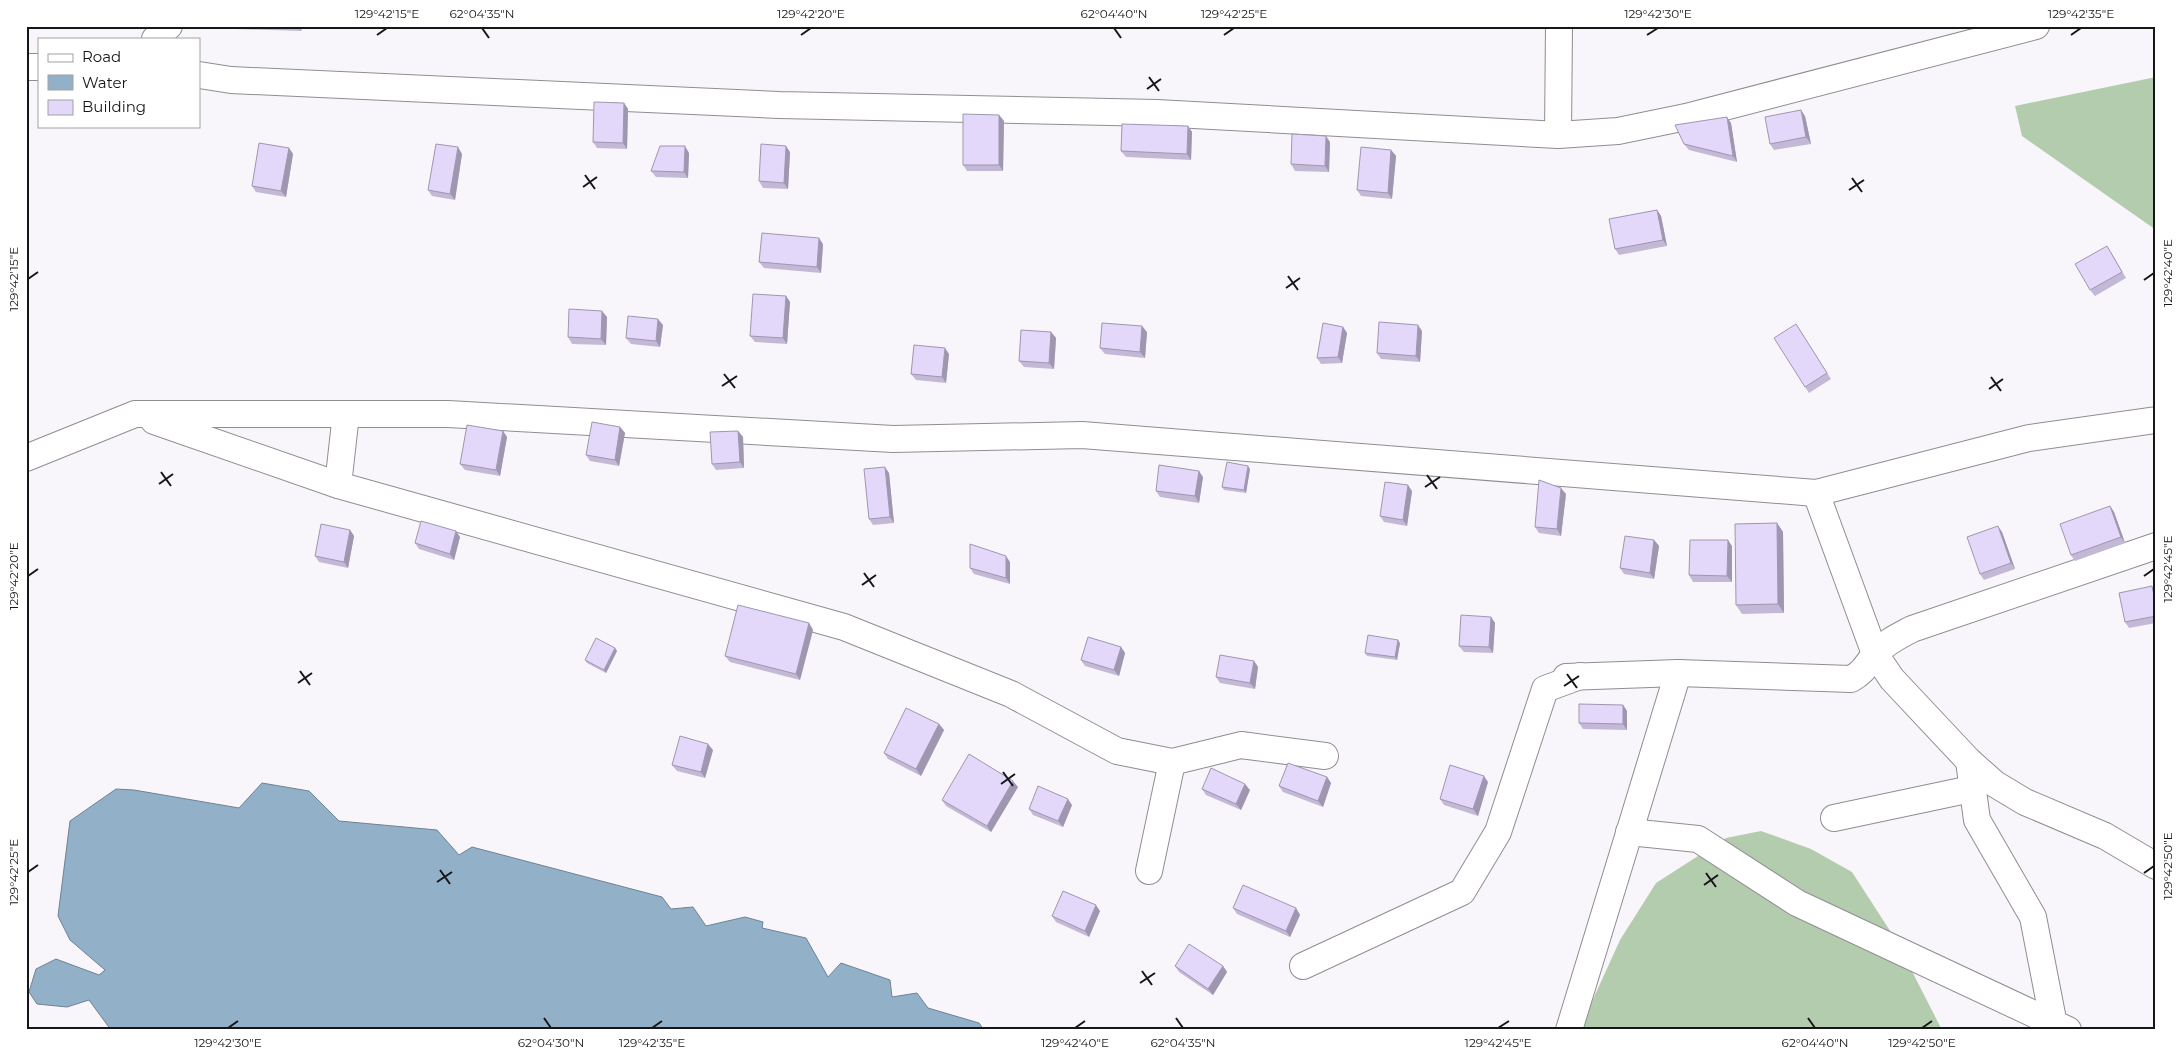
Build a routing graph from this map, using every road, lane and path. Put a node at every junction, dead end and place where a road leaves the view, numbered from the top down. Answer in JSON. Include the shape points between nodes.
{"nodes":[{"id":1,"x":169,"y":26,"type":"edge"},
{"id":2,"x":1559,"y":26,"type":"edge"},
{"id":3,"x":2036,"y":26,"type":"edge"},
{"id":4,"x":156,"y":38,"type":"edge"},
{"id":5,"x":200,"y":76,"type":"edge"},
{"id":6,"x":1558,"y":135,"type":"junction"},
{"id":7,"x":134,"y":414,"type":"junction"},
{"id":8,"x":346,"y":414,"type":"junction"},
{"id":9,"x":2156,"y":420,"type":"edge"},
{"id":10,"x":26,"y":458,"type":"edge"},
{"id":11,"x":338,"y":485,"type":"junction"},
{"id":12,"x":1816,"y":494,"type":"junction"},
{"id":13,"x":2156,"y":546,"type":"edge"},
{"id":14,"x":1875,"y":654,"type":"junction"},
{"id":15,"x":1678,"y":672,"type":"junction"},
{"id":16,"x":1326,"y":756,"type":"dead end"},
{"id":17,"x":1969,"y":761,"type":"junction"},
{"id":18,"x":1172,"y":762,"type":"junction"},
{"id":19,"x":1971,"y":789,"type":"junction"},
{"id":20,"x":1834,"y":818,"type":"dead end"},
{"id":21,"x":1629,"y":832,"type":"junction"},
{"id":22,"x":2156,"y":866,"type":"edge"},
{"id":23,"x":1149,"y":871,"type":"dead end"},
{"id":24,"x":1303,"y":966,"type":"dead end"},
{"id":25,"x":2059,"y":1028,"type":"edge"},
{"id":26,"x":1569,"y":1030,"type":"edge"}],
"edges":[{"from":1,"to":4,"type":"street"},
{"from":2,"to":6,"type":"street"},
{"from":3,"to":6,"type":"street","via":[[1686,116],[1618,131]]},
{"from":5,"to":6,"type":"street","via":[[769,105],[1157,113]]},
{"from":7,"to":8,"type":"street"},
{"from":7,"to":10,"type":"street"},
{"from":7,"to":11,"type":"street"},
{"from":8,"to":11,"type":"street"},
{"from":8,"to":12,"type":"street","via":[[448,414],[893,440],[1082,435]]},
{"from":9,"to":12,"type":"street","via":[[2029,438]]},
{"from":11,"to":18,"type":"street","via":[[844,627],[1011,694],[1117,751]]},
{"from":12,"to":14,"type":"street"},
{"from":13,"to":14,"type":"street","via":[[1912,629],[1889,641]]},
{"from":14,"to":15,"type":"street","via":[[1861,673],[1851,679]]},
{"from":14,"to":17,"type":"street","via":[[1892,679]]},
{"from":15,"to":21,"type":"street"},
{"from":15,"to":24,"type":"street","via":[[1573,677],[1545,689],[1498,832],[1462,892]]},
{"from":16,"to":18,"type":"street","via":[[1241,744]]},
{"from":17,"to":19,"type":"street"},
{"from":17,"to":22,"type":"street","via":[[1995,784],[2026,802],[2105,836]]},
{"from":18,"to":23,"type":"street"},
{"from":19,"to":20,"type":"street"},
{"from":19,"to":25,"type":"street","via":[[1977,820],[2032,917]]},
{"from":21,"to":25,"type":"street","via":[[1698,839],[1797,903]]},
{"from":21,"to":26,"type":"street"}]}
